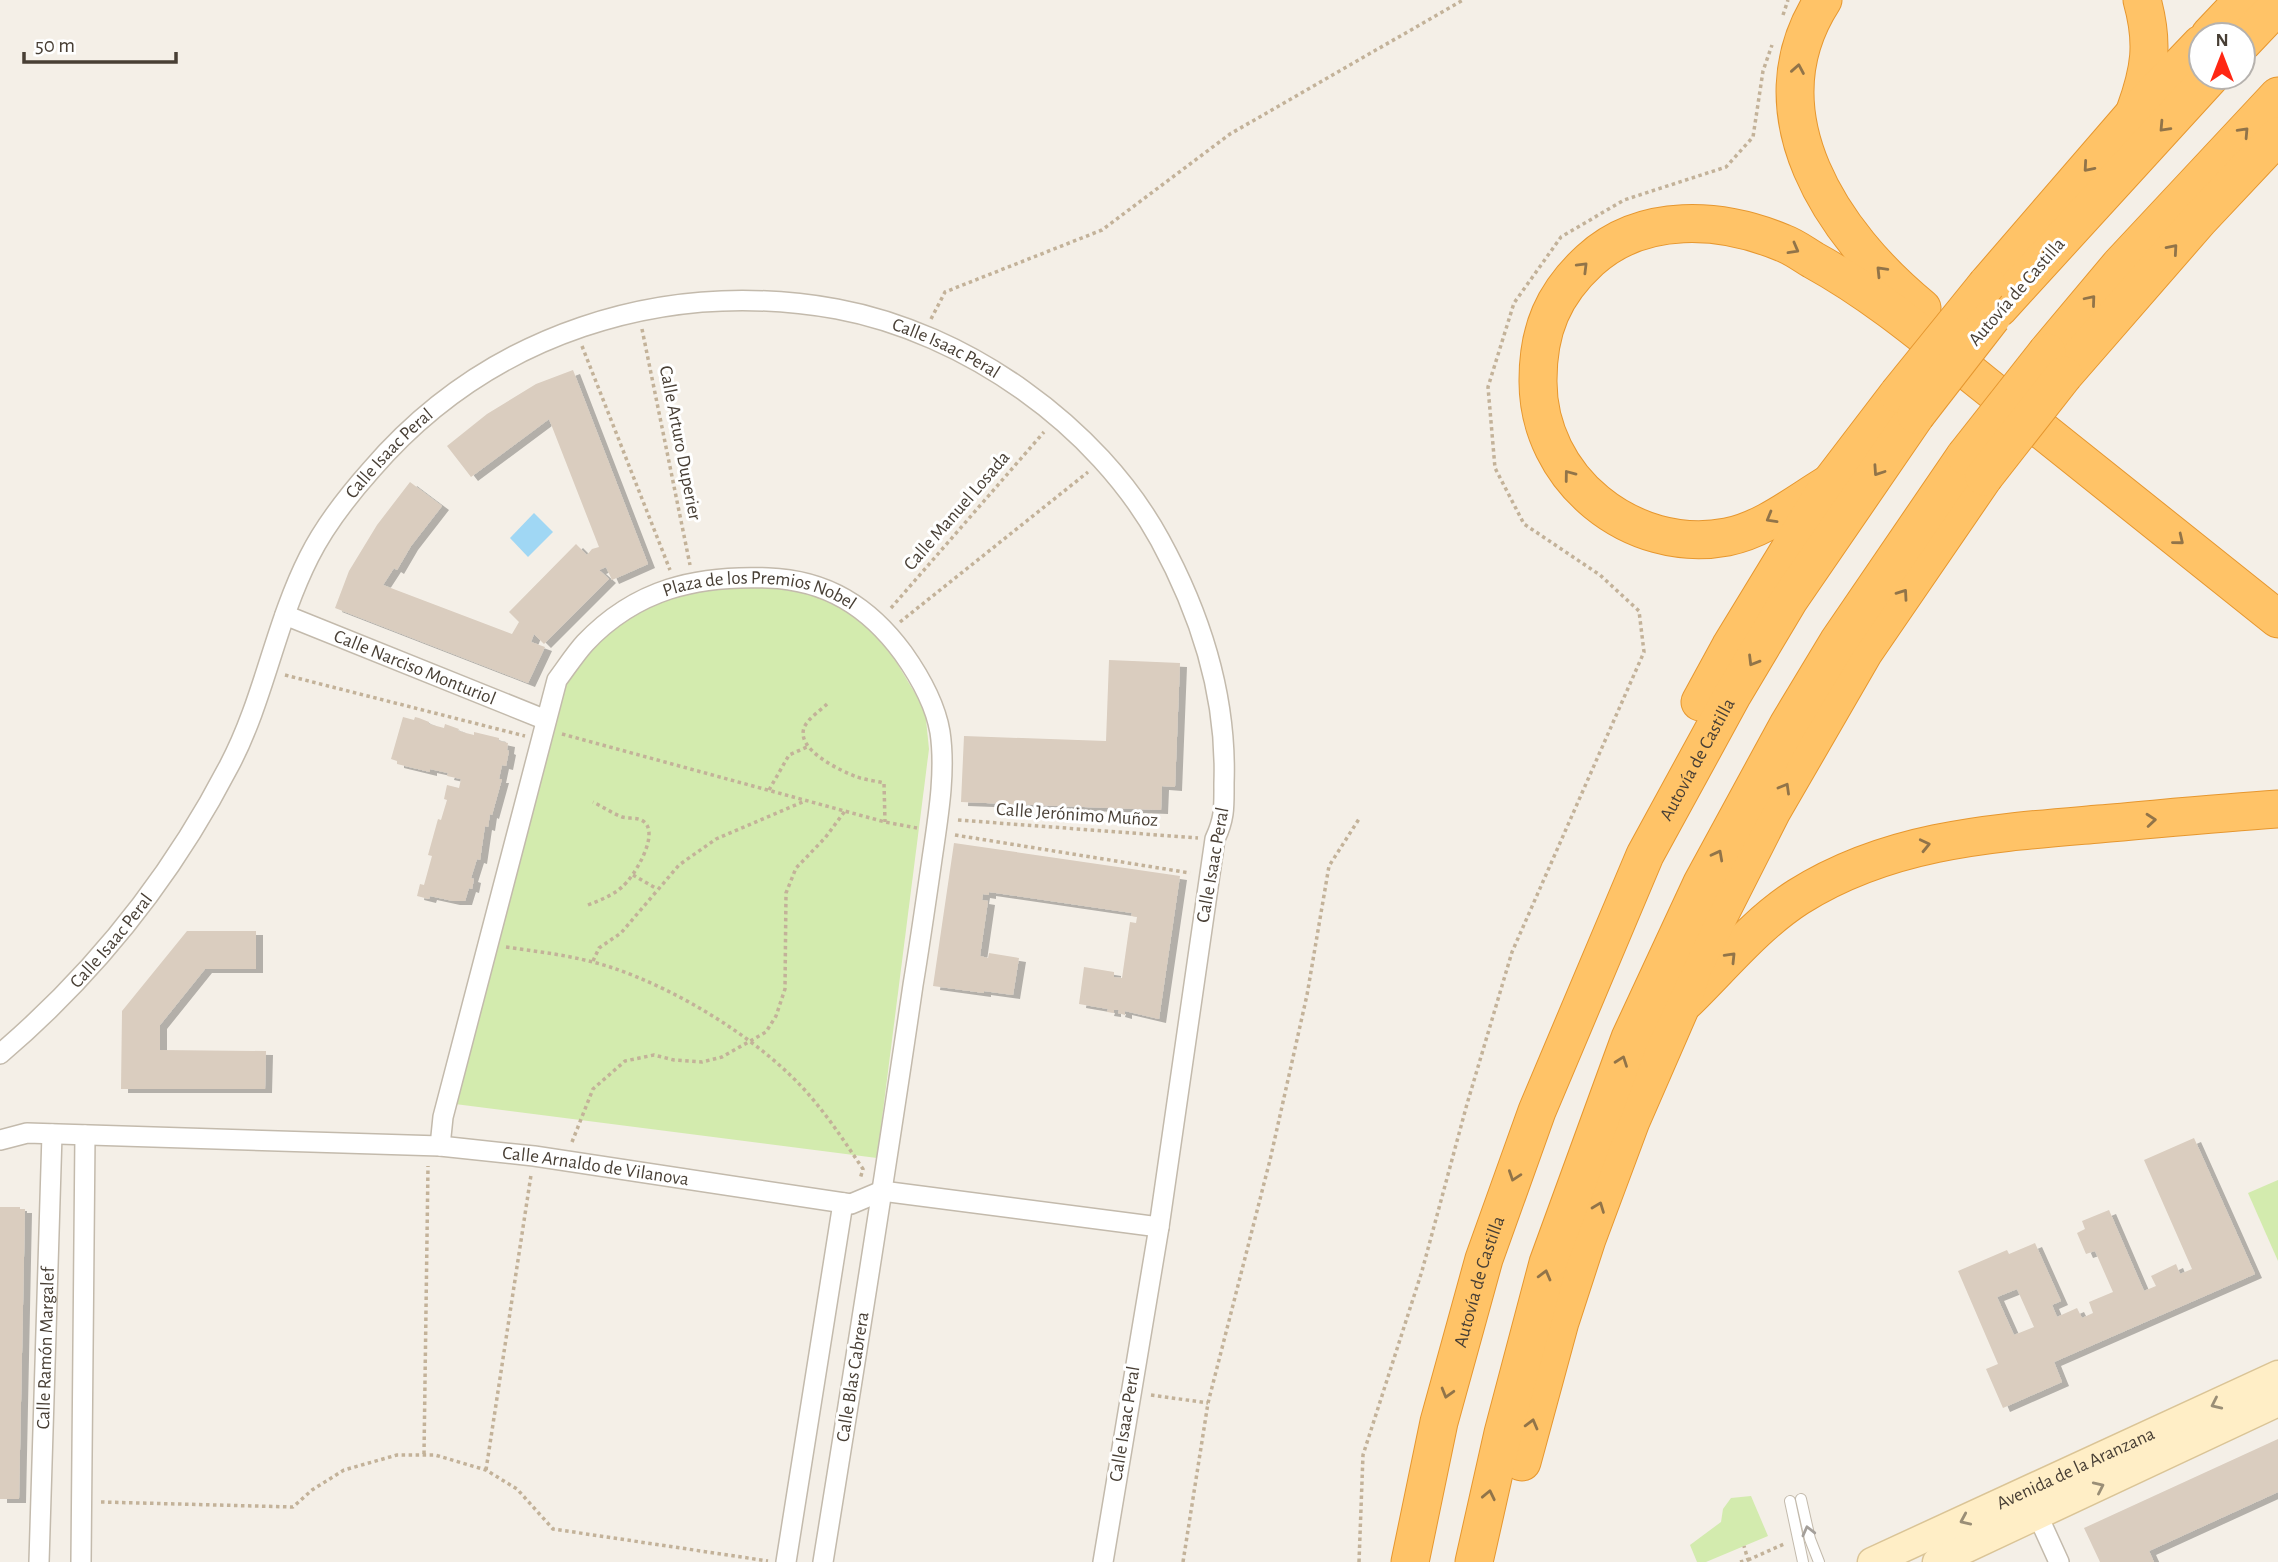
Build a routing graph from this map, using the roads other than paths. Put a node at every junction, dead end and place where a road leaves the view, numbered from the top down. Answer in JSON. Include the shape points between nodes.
{"nodes":[{"id":1,"x":1823,"y":0,"type":"edge"},
{"id":2,"x":2142,"y":0,"type":"edge"},
{"id":3,"x":2243,"y":0,"type":"edge"},
{"id":4,"x":2278,"y":5,"type":"edge"},
{"id":5,"x":2223,"y":21,"type":"edge"},
{"id":6,"x":2257,"y":27,"type":"edge"},
{"id":7,"x":2187,"y":59,"type":"edge"},
{"id":8,"x":2196,"y":91,"type":"edge"},
{"id":9,"x":2278,"y":96,"type":"edge"},
{"id":10,"x":2133,"y":116,"type":"junction"},
{"id":11,"x":2278,"y":136,"type":"edge"},
{"id":12,"x":1993,"y":296,"type":"junction"},
{"id":13,"x":2055,"y":363,"type":"junction"},
{"id":14,"x":1907,"y":404,"type":"junction"},
{"id":15,"x":1974,"y":466,"type":"junction"},
{"id":16,"x":1829,"y":483,"type":"junction"},
{"id":17,"x":2278,"y":586,"type":"edge"},
{"id":18,"x":285,"y":615,"type":"junction"},
{"id":19,"x":2278,"y":619,"type":"edge"},
{"id":20,"x":543,"y":730,"type":"junction"},
{"id":21,"x":2278,"y":808,"type":"edge"},
{"id":22,"x":1682,"y":1004,"type":"junction"},
{"id":23,"x":0,"y":1054,"type":"edge"},
{"id":24,"x":1537,"y":1111,"type":"junction"},
{"id":25,"x":0,"y":1124,"type":"edge"},
{"id":26,"x":27,"y":1133,"type":"junction"},
{"id":27,"x":52,"y":1134,"type":"junction"},
{"id":28,"x":85,"y":1135,"type":"junction"},
{"id":29,"x":0,"y":1140,"type":"edge"},
{"id":30,"x":434,"y":1145,"type":"junction"},
{"id":31,"x":883,"y":1191,"type":"junction"},
{"id":32,"x":847,"y":1204,"type":"junction"},
{"id":33,"x":1159,"y":1227,"type":"junction"},
{"id":34,"x":2278,"y":1375,"type":"edge"},
{"id":35,"x":2278,"y":1402,"type":"edge"},
{"id":36,"x":1801,"y":1499,"type":"dead end"},
{"id":37,"x":1790,"y":1501,"type":"dead end"},
{"id":38,"x":2038,"y":1516,"type":"junction"},
{"id":39,"x":39,"y":1562,"type":"edge"},
{"id":40,"x":81,"y":1562,"type":"edge"},
{"id":41,"x":786,"y":1562,"type":"edge"},
{"id":42,"x":823,"y":1562,"type":"edge"},
{"id":43,"x":1103,"y":1562,"type":"edge"},
{"id":44,"x":1410,"y":1562,"type":"edge"},
{"id":45,"x":1474,"y":1562,"type":"edge"},
{"id":46,"x":1500,"y":1562,"type":"edge"},
{"id":47,"x":1803,"y":1562,"type":"edge"},
{"id":48,"x":1819,"y":1562,"type":"edge"},
{"id":49,"x":1872,"y":1562,"type":"edge"},
{"id":50,"x":1937,"y":1562,"type":"edge"},
{"id":51,"x":2059,"y":1562,"type":"edge"}],
"edges":[{"from":17,"to":1,"type":"highway","one_way":true,"via":[[1897,288],[1860,248],[1817,183],[1795,107],[1804,40]]},
{"from":2,"to":10,"type":"highway","via":[[2150,51]]},
{"from":3,"to":5,"type":"highway"},
{"from":4,"to":6,"type":"highway"},
{"from":7,"to":10,"type":"highway"},
{"from":8,"to":12,"type":"highway","name":"Autovía de Castilla","one_way":true},
{"from":13,"to":9,"type":"highway","one_way":true,"via":[[2120,265]]},
{"from":10,"to":12,"type":"highway","one_way":true},
{"from":13,"to":11,"type":"highway","one_way":true},
{"from":12,"to":14,"type":"highway","name":"Autovía de Castilla","bridge":true},
{"from":13,"to":15,"type":"highway","bridge":true},
{"from":14,"to":16,"type":"highway"},
{"from":14,"to":24,"type":"highway","name":"Autovía de Castilla","one_way":true,"via":[[1720,717],[1645,855]]},
{"from":22,"to":15,"type":"highway","one_way":true,"via":[[1693,967],[1785,788]]},
{"from":45,"to":15,"type":"highway","one_way":true,"via":[[1548,1263],[1630,1038],[1702,883],[1788,725],[1895,554]]},
{"from":16,"to":19,"type":"highway","one_way":true,"via":[[1764,523],[1730,537],[1669,537],[1609,514],[1580,489],[1561,464],[1543,421],[1538,358],[1546,320],[1559,294],[1618,238],[1647,228],[1683,223],[1724,226],[1784,243],[1845,278],[1927,338]]},
{"from":16,"to":24,"type":"highway","via":[[1678,743],[1594,922]]},
{"from":18,"to":20,"type":"street","name":"Calle Narciso Monturiol"},
{"from":18,"to":23,"type":"street","name":"Calle Isaac Peral","via":[[232,762],[201,818],[145,901],[83,978]]},
{"from":18,"to":33,"type":"street","name":"Calle Isaac Peral","via":[[311,552],[343,502],[389,448],[434,408],[500,363],[575,328],[670,304],[738,299],[803,303],[868,315],[923,334],[1018,386],[1057,416],[1102,461],[1157,535],[1198,620],[1219,706],[1225,760],[1223,822],[1209,876]]},
{"from":20,"to":30,"type":"street","name":"Plaza de los Premios Nobel"},
{"from":20,"to":31,"type":"street","name":"Plaza de los Premios Nobel","via":[[557,680],[585,643],[650,594],[685,584],[736,577],[806,582],[866,612],[914,668],[932,703],[941,762],[937,825]]},
{"from":22,"to":21,"type":"highway","one_way":true,"via":[[1759,928],[1797,898],[1841,873],[1908,849],[1964,836]]},
{"from":46,"to":22,"type":"highway","one_way":true,"via":[[1524,1452],[1587,1239]]},
{"from":24,"to":44,"type":"highway","name":"Autovía de Castilla","one_way":true,"via":[[1477,1284],[1439,1422]]},
{"from":25,"to":26,"type":"street","name":"Calle Arnaldo de Vilanova"},
{"from":26,"to":27,"type":"street","name":"Calle Arnaldo de Vilanova"},
{"from":26,"to":29,"type":"street","name":"Calle Arnaldo de Vilanova"},
{"from":27,"to":28,"type":"street","name":"Calle Arnaldo de Vilanova"},
{"from":27,"to":39,"type":"street","name":"Calle Ramón Margalef"},
{"from":28,"to":30,"type":"street","name":"Calle Arnaldo de Vilanova"},
{"from":28,"to":40,"type":"street","name":"Calle Ramón Margalef"},
{"from":30,"to":32,"type":"street","name":"Calle Arnaldo de Vilanova","via":[[565,1160]]},
{"from":31,"to":32,"type":"street"},
{"from":31,"to":33,"type":"street"},
{"from":31,"to":42,"type":"street","name":"Calle Blas Cabrera"},
{"from":32,"to":41,"type":"street","name":"Calle Blas Cabrera"},
{"from":33,"to":43,"type":"street","name":"Calle Isaac Peral"},
{"from":34,"to":49,"type":"street","name":"Avenida de la Aranzana","one_way":true},
{"from":38,"to":35,"type":"street","name":"Avenida de la Aranzana","one_way":true},
{"from":48,"to":36,"type":"lane","one_way":true},
{"from":37,"to":47,"type":"lane"},
{"from":38,"to":50,"type":"street","name":"Avenida de la Aranzana"},
{"from":38,"to":51,"type":"street"}]}
